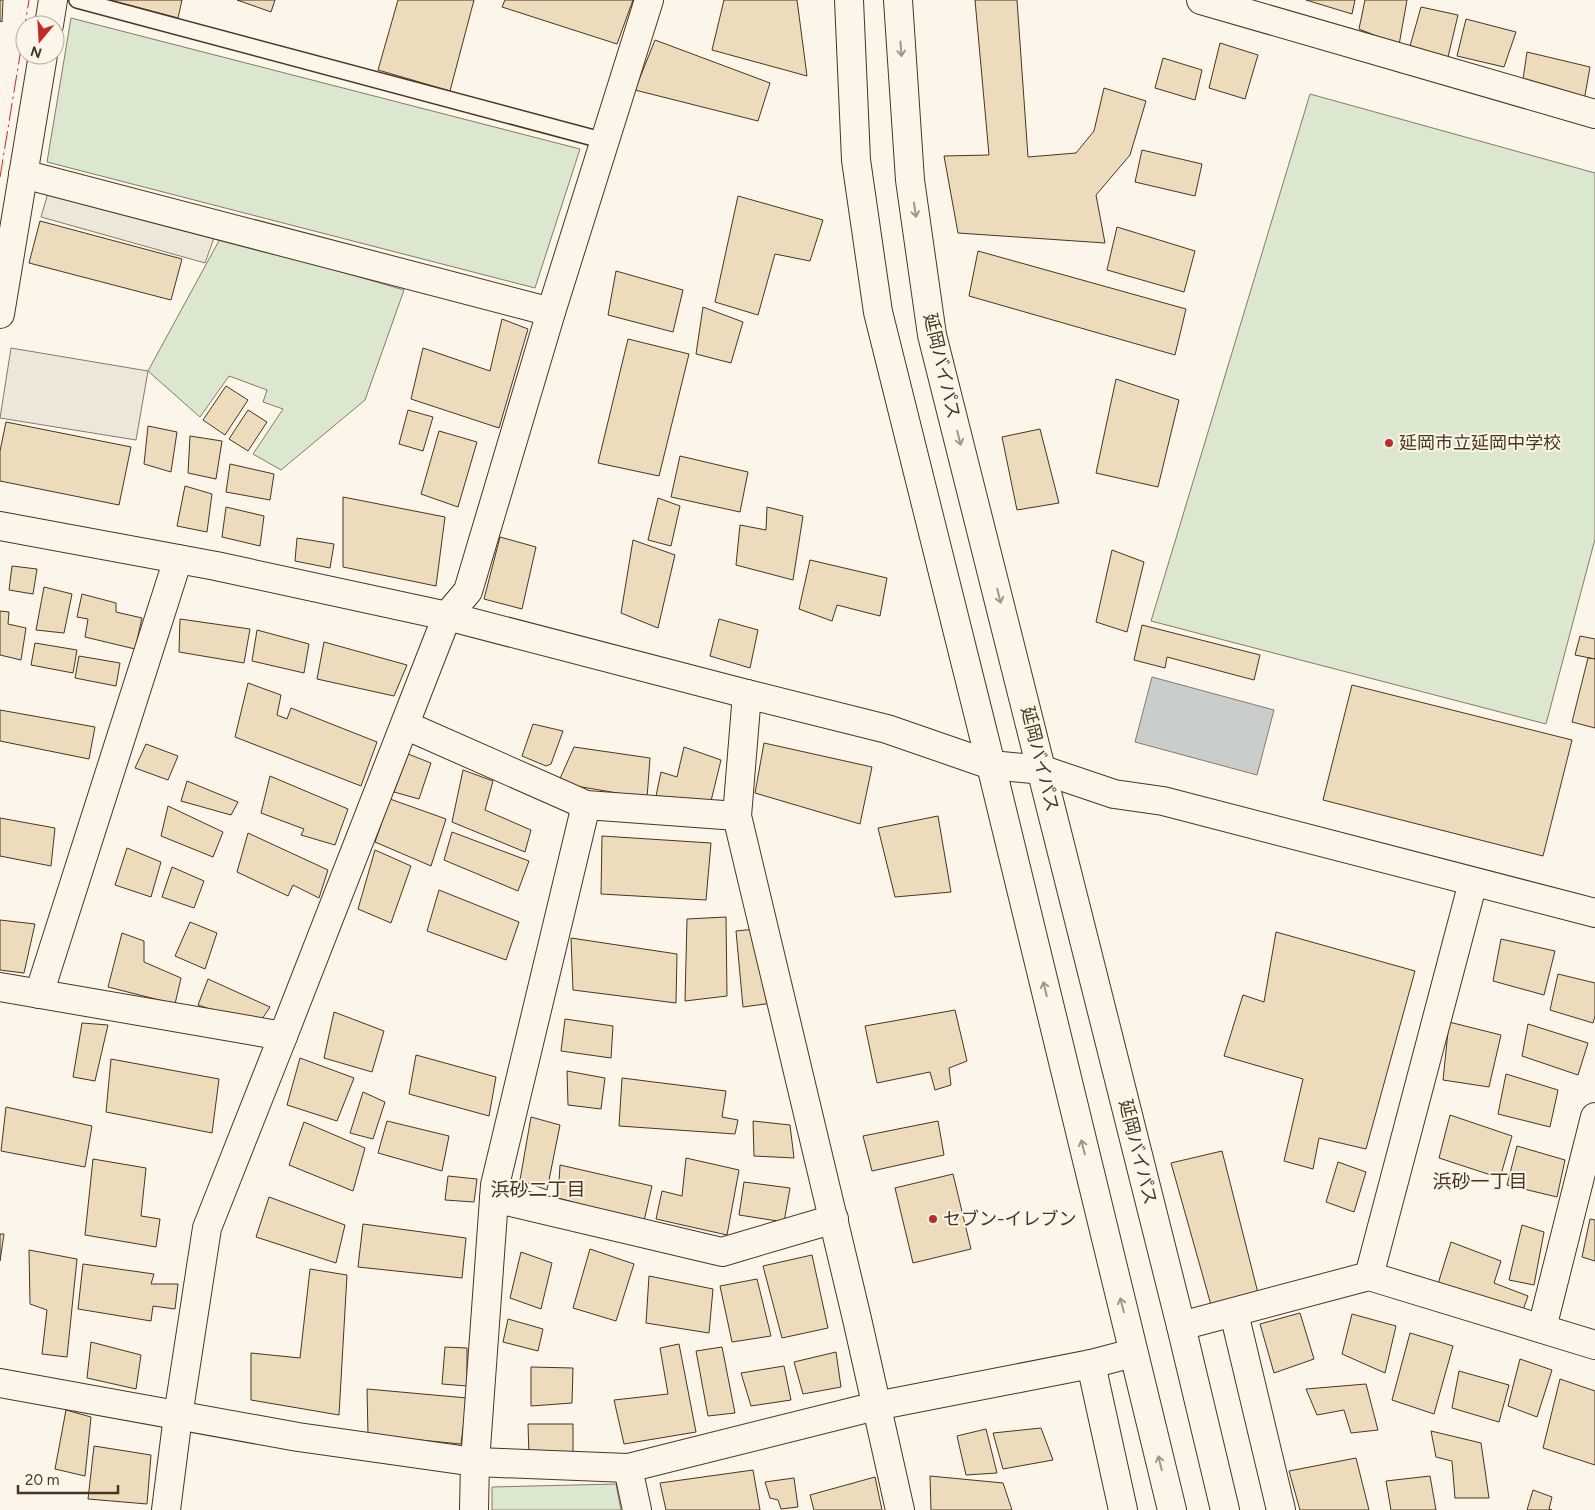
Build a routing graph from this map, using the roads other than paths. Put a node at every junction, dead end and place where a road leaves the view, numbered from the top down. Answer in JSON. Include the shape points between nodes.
{"nodes":[{"id":1,"x":53,"y":0,"type":"edge"},
{"id":2,"x":77,"y":0,"type":"edge"},
{"id":3,"x":649,"y":0,"type":"edge"},
{"id":4,"x":850,"y":0,"type":"edge"},
{"id":5,"x":898,"y":0,"type":"edge"},
{"id":6,"x":1201,"y":0,"type":"edge"},
{"id":7,"x":51,"y":15,"type":"edge"},
{"id":8,"x":41,"y":65,"type":"edge"},
{"id":9,"x":1595,"y":114,"type":"edge"},
{"id":10,"x":605,"y":141,"type":"junction"},
{"id":11,"x":23,"y":174,"type":"junction"},
{"id":12,"x":551,"y":312,"type":"junction"},
{"id":13,"x":0,"y":314,"type":"edge"},
{"id":14,"x":0,"y":526,"type":"edge"},
{"id":15,"x":178,"y":559,"type":"junction"},
{"id":16,"x":447,"y":616,"type":"junction"},
{"id":17,"x":747,"y":694,"type":"junction"},
{"id":18,"x":405,"y":725,"type":"junction"},
{"id":19,"x":991,"y":766,"type":"junction"},
{"id":20,"x":1043,"y":770,"type":"junction"},
{"id":21,"x":586,"y":805,"type":"junction"},
{"id":22,"x":737,"y":816,"type":"junction"},
{"id":23,"x":1473,"y":882,"type":"junction"},
{"id":24,"x":1595,"y":913,"type":"edge"},
{"id":25,"x":0,"y":987,"type":"edge"},
{"id":26,"x":39,"y":994,"type":"junction"},
{"id":27,"x":283,"y":1036,"type":"junction"},
{"id":28,"x":1595,"y":1116,"type":"edge"},
{"id":29,"x":494,"y":1198,"type":"junction"},
{"id":30,"x":834,"y":1219,"type":"junction"},
{"id":31,"x":1369,"y":1276,"type":"junction"},
{"id":32,"x":1234,"y":1313,"type":"junction"},
{"id":33,"x":1181,"y":1326,"type":"junction"},
{"id":34,"x":1542,"y":1328,"type":"junction"},
{"id":35,"x":1595,"y":1345,"type":"edge"},
{"id":36,"x":1133,"y":1353,"type":"junction"},
{"id":37,"x":1091,"y":1364,"type":"junction"},
{"id":38,"x":0,"y":1383,"type":"edge"},
{"id":39,"x":876,"y":1406,"type":"junction"},
{"id":40,"x":178,"y":1416,"type":"junction"},
{"id":41,"x":475,"y":1462,"type":"junction"},
{"id":42,"x":628,"y":1468,"type":"junction"},
{"id":43,"x":166,"y":1510,"type":"edge"},
{"id":44,"x":474,"y":1510,"type":"edge"},
{"id":45,"x":637,"y":1510,"type":"edge"},
{"id":46,"x":900,"y":1510,"type":"edge"},
{"id":47,"x":1123,"y":1510,"type":"edge"},
{"id":48,"x":1172,"y":1510,"type":"edge"},
{"id":49,"x":1225,"y":1510,"type":"edge"},
{"id":50,"x":1281,"y":1510,"type":"edge"}],
"edges":[{"from":1,"to":7,"type":"main road"},
{"from":2,"to":10,"type":"lane"},
{"from":3,"to":10,"type":"main road"},
{"from":4,"to":19,"type":"main road","via":[[856,160],[878,312]]},
{"from":5,"to":20,"type":"main road","name":"延岡バイパス","one_way":true,"via":[[910,180],[932,335]]},
{"from":6,"to":9,"type":"main road"},
{"from":8,"to":11,"type":"main road"},
{"from":10,"to":12,"type":"main road"},
{"from":11,"to":12,"type":"main road"},
{"from":11,"to":13,"type":"main road"},
{"from":12,"to":16,"type":"main road","via":[[468,591]]},
{"from":14,"to":15,"type":"main road"},
{"from":15,"to":16,"type":"main road"},
{"from":15,"to":26,"type":"main road"},
{"from":16,"to":17,"type":"main road"},
{"from":16,"to":18,"type":"main road"},
{"from":17,"to":19,"type":"main road","via":[[887,729]]},
{"from":17,"to":22,"type":"main road"},
{"from":18,"to":21,"type":"main road"},
{"from":18,"to":27,"type":"main road"},
{"from":19,"to":20,"type":"main road"},
{"from":36,"to":19,"type":"main road","one_way":true},
{"from":20,"to":23,"type":"main road","via":[[1114,794],[1163,801]]},
{"from":20,"to":33,"type":"main road","name":"延岡バイパス"},
{"from":21,"to":22,"type":"main road"},
{"from":21,"to":29,"type":"main road"},
{"from":22,"to":30,"type":"main road"},
{"from":23,"to":24,"type":"main road"},
{"from":23,"to":31,"type":"main road"},
{"from":25,"to":26,"type":"main road"},
{"from":26,"to":27,"type":"main road"},
{"from":27,"to":40,"type":"main road","via":[[207,1228]]},
{"from":28,"to":34,"type":"main road"},
{"from":29,"to":30,"type":"main road","via":[[722,1252]]},
{"from":29,"to":41,"type":"main road"},
{"from":30,"to":39,"type":"main road"},
{"from":31,"to":32,"type":"main road"},
{"from":31,"to":34,"type":"main road"},
{"from":32,"to":33,"type":"main road"},
{"from":32,"to":50,"type":"main road"},
{"from":33,"to":49,"type":"main road","name":"延岡バイパス"},
{"from":34,"to":35,"type":"main road"},
{"from":36,"to":37,"type":"main road"},
{"from":48,"to":36,"type":"main road","one_way":true},
{"from":37,"to":39,"type":"main road"},
{"from":37,"to":47,"type":"main road"},
{"from":38,"to":40,"type":"main road"},
{"from":39,"to":42,"type":"main road"},
{"from":39,"to":46,"type":"main road"},
{"from":40,"to":41,"type":"main road"},
{"from":40,"to":43,"type":"main road"},
{"from":41,"to":42,"type":"main road"},
{"from":41,"to":44,"type":"main road"},
{"from":42,"to":45,"type":"main road"}]}
